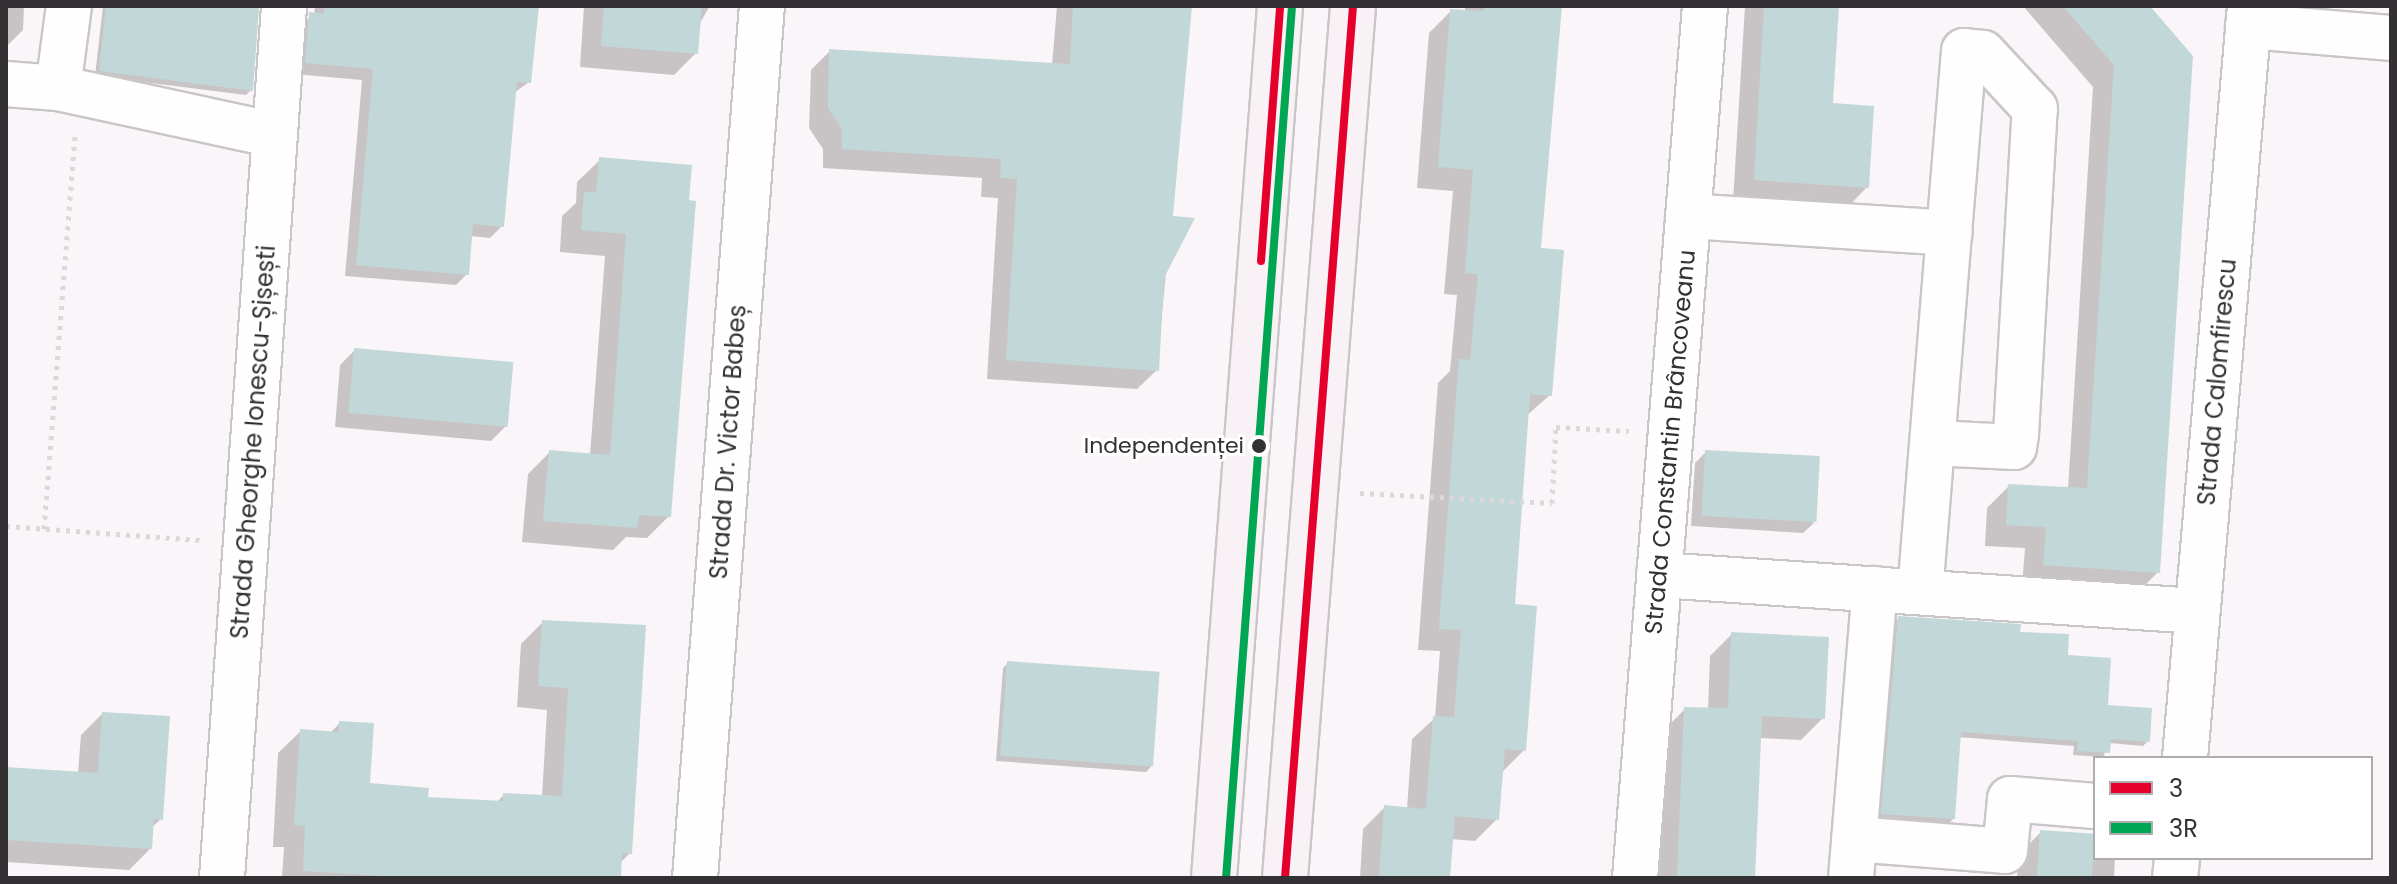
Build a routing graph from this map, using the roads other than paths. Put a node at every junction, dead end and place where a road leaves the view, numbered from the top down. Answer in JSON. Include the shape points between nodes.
{"nodes":[{"id":1,"x":69,"y":6,"type":"edge"},
{"id":2,"x":284,"y":6,"type":"edge"},
{"id":3,"x":762,"y":6,"type":"edge"},
{"id":4,"x":1280,"y":6,"type":"edge"},
{"id":5,"x":1353,"y":6,"type":"edge"},
{"id":6,"x":1705,"y":6,"type":"edge"},
{"id":7,"x":2249,"y":16,"type":"edge"},
{"id":8,"x":2391,"y":38,"type":"edge"},
{"id":9,"x":6,"y":84,"type":"edge"},
{"id":10,"x":68,"y":91,"type":"junction"},
{"id":11,"x":275,"y":135,"type":"junction"},
{"id":12,"x":1688,"y":216,"type":"junction"},
{"id":13,"x":1949,"y":233,"type":"junction"},
{"id":14,"x":1933,"y":443,"type":"junction"},
{"id":15,"x":1659,"y":575,"type":"junction"},
{"id":16,"x":1875,"y":589,"type":"junction"},
{"id":17,"x":1920,"y":592,"type":"junction"},
{"id":18,"x":2197,"y":611,"type":"junction"},
{"id":19,"x":2185,"y":756,"type":"edge"},
{"id":20,"x":2093,"y":806,"type":"edge"},
{"id":21,"x":1852,"y":858,"type":"edge"},
{"id":22,"x":222,"y":878,"type":"edge"},
{"id":23,"x":695,"y":878,"type":"edge"},
{"id":24,"x":1214,"y":878,"type":"edge"},
{"id":25,"x":1285,"y":878,"type":"edge"},
{"id":26,"x":1635,"y":878,"type":"edge"}],
"edges":[{"from":1,"to":10,"type":"street"},
{"from":2,"to":11,"type":"street","name":"Strada Gheorghe Ionescu-Șișești"},
{"from":3,"to":23,"type":"street","name":"Strada Dr. Victor Babeș"},
{"from":4,"to":24,"type":"main road"},
{"from":5,"to":25,"type":"main road"},
{"from":6,"to":12,"type":"street","name":"Strada Constantin Brâncoveanu"},
{"from":7,"to":8,"type":"street"},
{"from":7,"to":18,"type":"street","name":"Strada Calomfirescu"},
{"from":9,"to":10,"type":"street"},
{"from":10,"to":11,"type":"street"},
{"from":11,"to":22,"type":"street","name":"Strada Gheorghe Ionescu-Șișești"},
{"from":12,"to":13,"type":"street"},
{"from":12,"to":15,"type":"street","name":"Strada Constantin Brâncoveanu"},
{"from":13,"to":14,"type":"street"},
{"from":13,"to":14,"type":"street","via":[[1964,51],[1983,53],[2035,109],[2016,434],[2014,447]]},
{"from":14,"to":17,"type":"street"},
{"from":15,"to":16,"type":"street"},
{"from":15,"to":26,"type":"street","name":"Strada Constantin Brâncoveanu"},
{"from":16,"to":17,"type":"street"},
{"from":16,"to":21,"type":"street"},
{"from":17,"to":18,"type":"street"},
{"from":18,"to":19,"type":"street","name":"Strada Calomfirescu"},
{"from":20,"to":21,"type":"street","via":[[2010,799],[2005,851]]}]}
